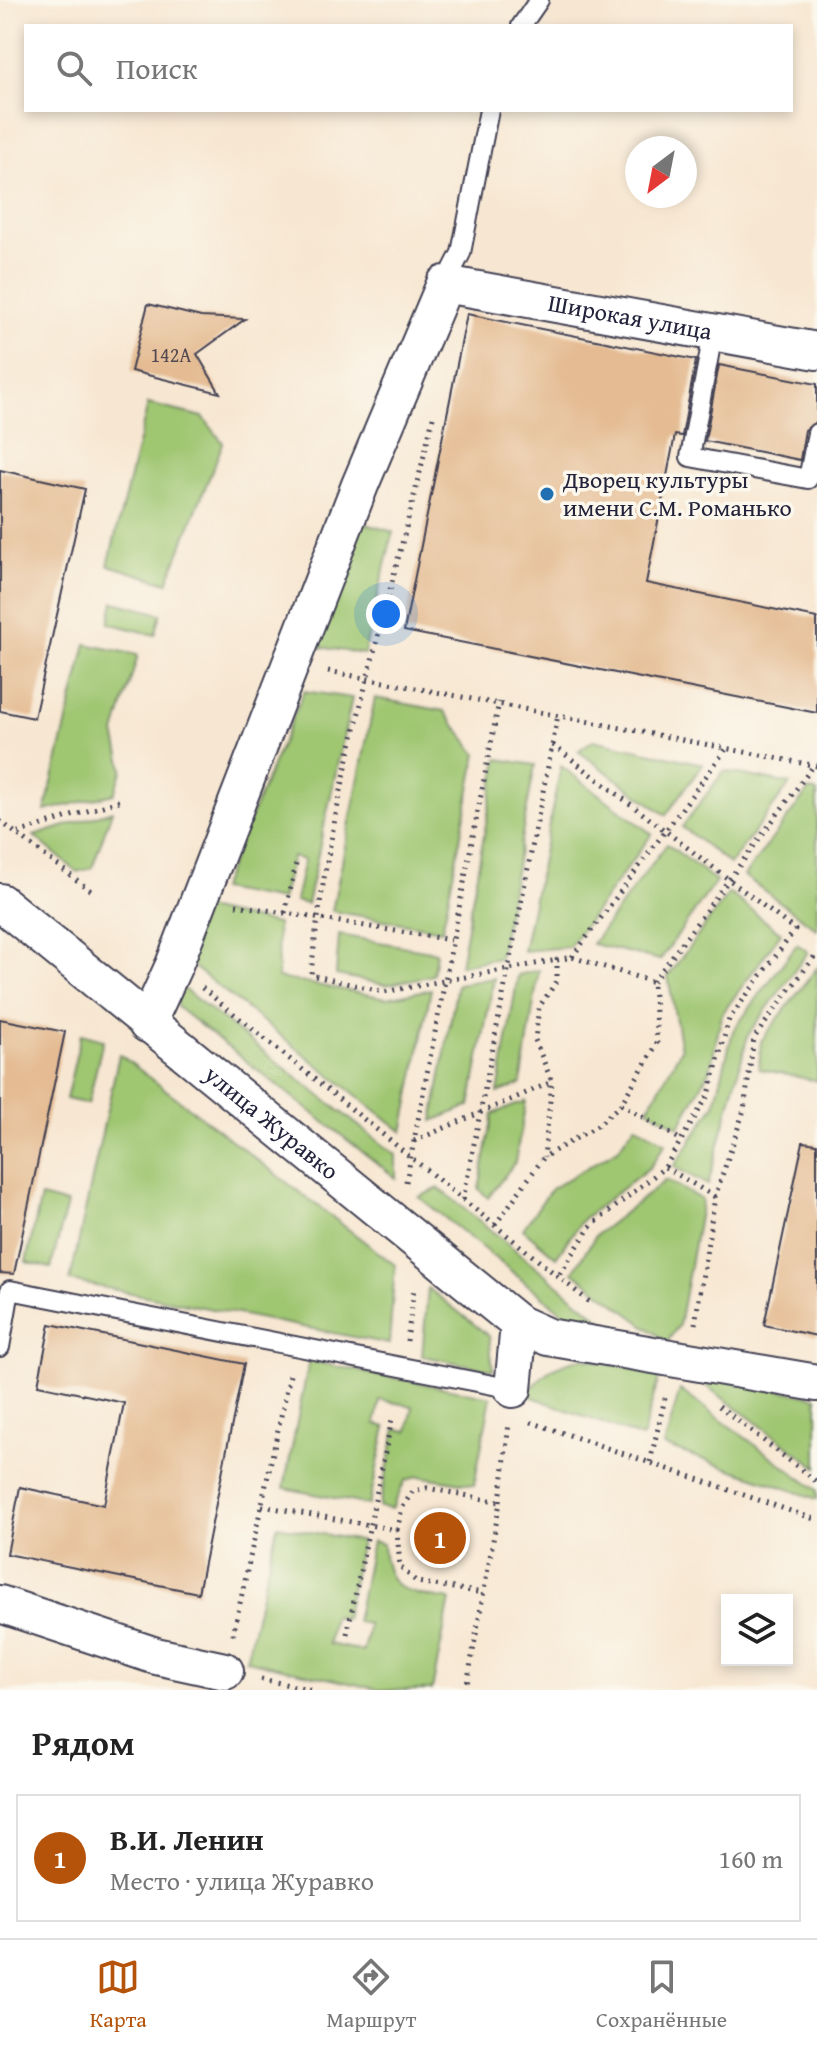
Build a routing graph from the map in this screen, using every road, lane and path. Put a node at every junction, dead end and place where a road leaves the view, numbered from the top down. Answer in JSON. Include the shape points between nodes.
{"nodes":[{"id":1,"x":539,"y":0,"type":"edge"},
{"id":2,"x":522,"y":24,"type":"edge"},
{"id":3,"x":489,"y":112,"type":"edge"},
{"id":4,"x":445,"y":284,"type":"junction"},
{"id":5,"x":713,"y":334,"type":"junction"},
{"id":6,"x":817,"y":351,"type":"edge"},
{"id":7,"x":435,"y":407,"type":"dead end"},
{"id":8,"x":817,"y":433,"type":"edge"},
{"id":9,"x":291,"y":665,"type":"junction"},
{"id":10,"x":366,"y":678,"type":"junction"},
{"id":11,"x":499,"y":702,"type":"junction"},
{"id":12,"x":558,"y":715,"type":"junction"},
{"id":13,"x":553,"y":745,"type":"junction"},
{"id":14,"x":726,"y":748,"type":"junction"},
{"id":15,"x":816,"y":766,"type":"edge"},
{"id":16,"x":122,"y":800,"type":"dead end"},
{"id":17,"x":0,"y":821,"type":"edge"},
{"id":18,"x":665,"y":830,"type":"junction"},
{"id":19,"x":17,"y":834,"type":"junction"},
{"id":20,"x":296,"y":864,"type":"dead end"},
{"id":21,"x":729,"y":879,"type":"junction"},
{"id":22,"x":91,"y":891,"type":"dead end"},
{"id":23,"x":200,"y":898,"type":"junction"},
{"id":24,"x":0,"y":902,"type":"edge"},
{"id":25,"x":285,"y":913,"type":"junction"},
{"id":26,"x":317,"y":918,"type":"junction"},
{"id":27,"x":451,"y":940,"type":"junction"},
{"id":28,"x":817,"y":953,"type":"edge"},
{"id":29,"x":572,"y":957,"type":"junction"},
{"id":30,"x":557,"y":960,"type":"junction"},
{"id":31,"x":174,"y":965,"type":"junction"},
{"id":32,"x":509,"y":966,"type":"junction"},
{"id":33,"x":443,"y":979,"type":"junction"},
{"id":34,"x":653,"y":982,"type":"junction"},
{"id":35,"x":147,"y":1024,"type":"junction"},
{"id":36,"x":552,"y":1082,"type":"junction"},
{"id":37,"x":621,"y":1104,"type":"junction"},
{"id":38,"x":481,"y":1112,"type":"junction"},
{"id":39,"x":681,"y":1140,"type":"junction"},
{"id":40,"x":413,"y":1142,"type":"junction"},
{"id":41,"x":410,"y":1156,"type":"junction"},
{"id":42,"x":544,"y":1157,"type":"junction"},
{"id":43,"x":665,"y":1167,"type":"junction"},
{"id":44,"x":715,"y":1197,"type":"junction"},
{"id":45,"x":463,"y":1200,"type":"junction"},
{"id":46,"x":495,"y":1225,"type":"junction"},
{"id":47,"x":409,"y":1235,"type":"junction"},
{"id":48,"x":558,"y":1277,"type":"junction"},
{"id":49,"x":594,"y":1306,"type":"dead end"},
{"id":50,"x":534,"y":1330,"type":"junction"},
{"id":51,"x":0,"y":1347,"type":"edge"},
{"id":52,"x":296,"y":1347,"type":"junction"},
{"id":53,"x":665,"y":1357,"type":"junction"},
{"id":54,"x":404,"y":1366,"type":"junction"},
{"id":55,"x":817,"y":1383,"type":"edge"},
{"id":56,"x":709,"y":1398,"type":"dead end"},
{"id":57,"x":511,"y":1402,"type":"junction"},
{"id":58,"x":392,"y":1419,"type":"dead end"},
{"id":59,"x":650,"y":1463,"type":"junction"},
{"id":60,"x":817,"y":1482,"type":"edge"},
{"id":61,"x":500,"y":1502,"type":"junction"},
{"id":62,"x":262,"y":1506,"type":"junction"},
{"id":63,"x":817,"y":1520,"type":"edge"},
{"id":64,"x":371,"y":1525,"type":"junction"},
{"id":65,"x":397,"y":1530,"type":"junction"},
{"id":66,"x":483,"y":1593,"type":"junction"},
{"id":67,"x":0,"y":1604,"type":"edge"},
{"id":68,"x":347,"y":1634,"type":"dead end"},
{"id":69,"x":225,"y":1671,"type":"junction"},
{"id":70,"x":313,"y":1690,"type":"edge"},
{"id":71,"x":466,"y":1690,"type":"edge"}],
"edges":[{"from":1,"to":2,"type":"lane"},
{"from":3,"to":4,"type":"lane","via":[[461,253]]},
{"from":4,"to":5,"type":"street","name":"Широкая улица"},
{"from":4,"to":9,"type":"street"},
{"from":5,"to":6,"type":"street","name":"Широкая улица"},
{"from":5,"to":8,"type":"lane","via":[[690,457],[808,479]]},
{"from":7,"to":10,"type":"path"},
{"from":9,"to":10,"type":"path"},
{"from":9,"to":23,"type":"street"},
{"from":10,"to":11,"type":"path"},
{"from":10,"to":26,"type":"path"},
{"from":11,"to":12,"type":"path"},
{"from":11,"to":27,"type":"path"},
{"from":12,"to":13,"type":"path"},
{"from":12,"to":14,"type":"path"},
{"from":13,"to":18,"type":"path"},
{"from":13,"to":32,"type":"path"},
{"from":14,"to":15,"type":"path"},
{"from":14,"to":18,"type":"path"},
{"from":15,"to":21,"type":"path"},
{"from":16,"to":19,"type":"path"},
{"from":17,"to":19,"type":"path"},
{"from":18,"to":21,"type":"path"},
{"from":18,"to":29,"type":"path"},
{"from":19,"to":22,"type":"path"},
{"from":20,"to":25,"type":"path"},
{"from":21,"to":34,"type":"path"},
{"from":21,"to":39,"type":"path","via":[[795,930],[729,1019],[709,1094]]},
{"from":23,"to":25,"type":"path"},
{"from":23,"to":31,"type":"street"},
{"from":24,"to":35,"type":"street","name":"улица Журавко"},
{"from":25,"to":26,"type":"path"},
{"from":26,"to":27,"type":"path"},
{"from":26,"to":33,"type":"path","via":[[311,975],[384,992]]},
{"from":27,"to":33,"type":"path"},
{"from":28,"to":44,"type":"path","via":[[754,1038],[744,1110]]},
{"from":29,"to":30,"type":"path"},
{"from":29,"to":34,"type":"path"},
{"from":30,"to":32,"type":"path"},
{"from":30,"to":36,"type":"path","via":[[557,981],[539,1007],[535,1040]]},
{"from":31,"to":35,"type":"street"},
{"from":31,"to":41,"type":"path"},
{"from":32,"to":33,"type":"path"},
{"from":32,"to":38,"type":"path"},
{"from":33,"to":40,"type":"path"},
{"from":34,"to":37,"type":"path","via":[[657,1044]]},
{"from":35,"to":47,"type":"street","name":"улица Журавко"},
{"from":36,"to":38,"type":"path"},
{"from":36,"to":42,"type":"path"},
{"from":37,"to":39,"type":"path"},
{"from":37,"to":42,"type":"path","via":[[597,1126]]},
{"from":38,"to":40,"type":"path"},
{"from":38,"to":45,"type":"path"},
{"from":39,"to":43,"type":"path"},
{"from":40,"to":41,"type":"path"},
{"from":41,"to":45,"type":"path"},
{"from":41,"to":47,"type":"path"},
{"from":42,"to":46,"type":"path"},
{"from":43,"to":44,"type":"path"},
{"from":43,"to":48,"type":"path","via":[[590,1227]]},
{"from":44,"to":53,"type":"path","via":[[694,1330]]},
{"from":45,"to":46,"type":"path"},
{"from":46,"to":48,"type":"path"},
{"from":47,"to":50,"type":"street","name":"улица Журавко"},
{"from":47,"to":54,"type":"path"},
{"from":48,"to":49,"type":"path"},
{"from":50,"to":53,"type":"street"},
{"from":50,"to":57,"type":"street"},
{"from":51,"to":52,"type":"lane","via":[[10,1290]]},
{"from":52,"to":54,"type":"lane"},
{"from":52,"to":62,"type":"path"},
{"from":53,"to":55,"type":"street"},
{"from":53,"to":59,"type":"path","via":[[672,1370]]},
{"from":54,"to":57,"type":"lane"},
{"from":56,"to":60,"type":"path"},
{"from":57,"to":59,"type":"path"},
{"from":57,"to":61,"type":"path"},
{"from":58,"to":64,"type":"path"},
{"from":59,"to":63,"type":"path"},
{"from":61,"to":65,"type":"path","via":[[427,1488],[413,1491]]},
{"from":61,"to":66,"type":"path"},
{"from":62,"to":64,"type":"path"},
{"from":62,"to":69,"type":"path"},
{"from":64,"to":65,"type":"path"},
{"from":64,"to":68,"type":"path"},
{"from":65,"to":66,"type":"path","via":[[400,1567],[417,1582]]},
{"from":66,"to":71,"type":"path"},
{"from":67,"to":69,"type":"street","via":[[156,1656]]},
{"from":69,"to":70,"type":"path"}]}
